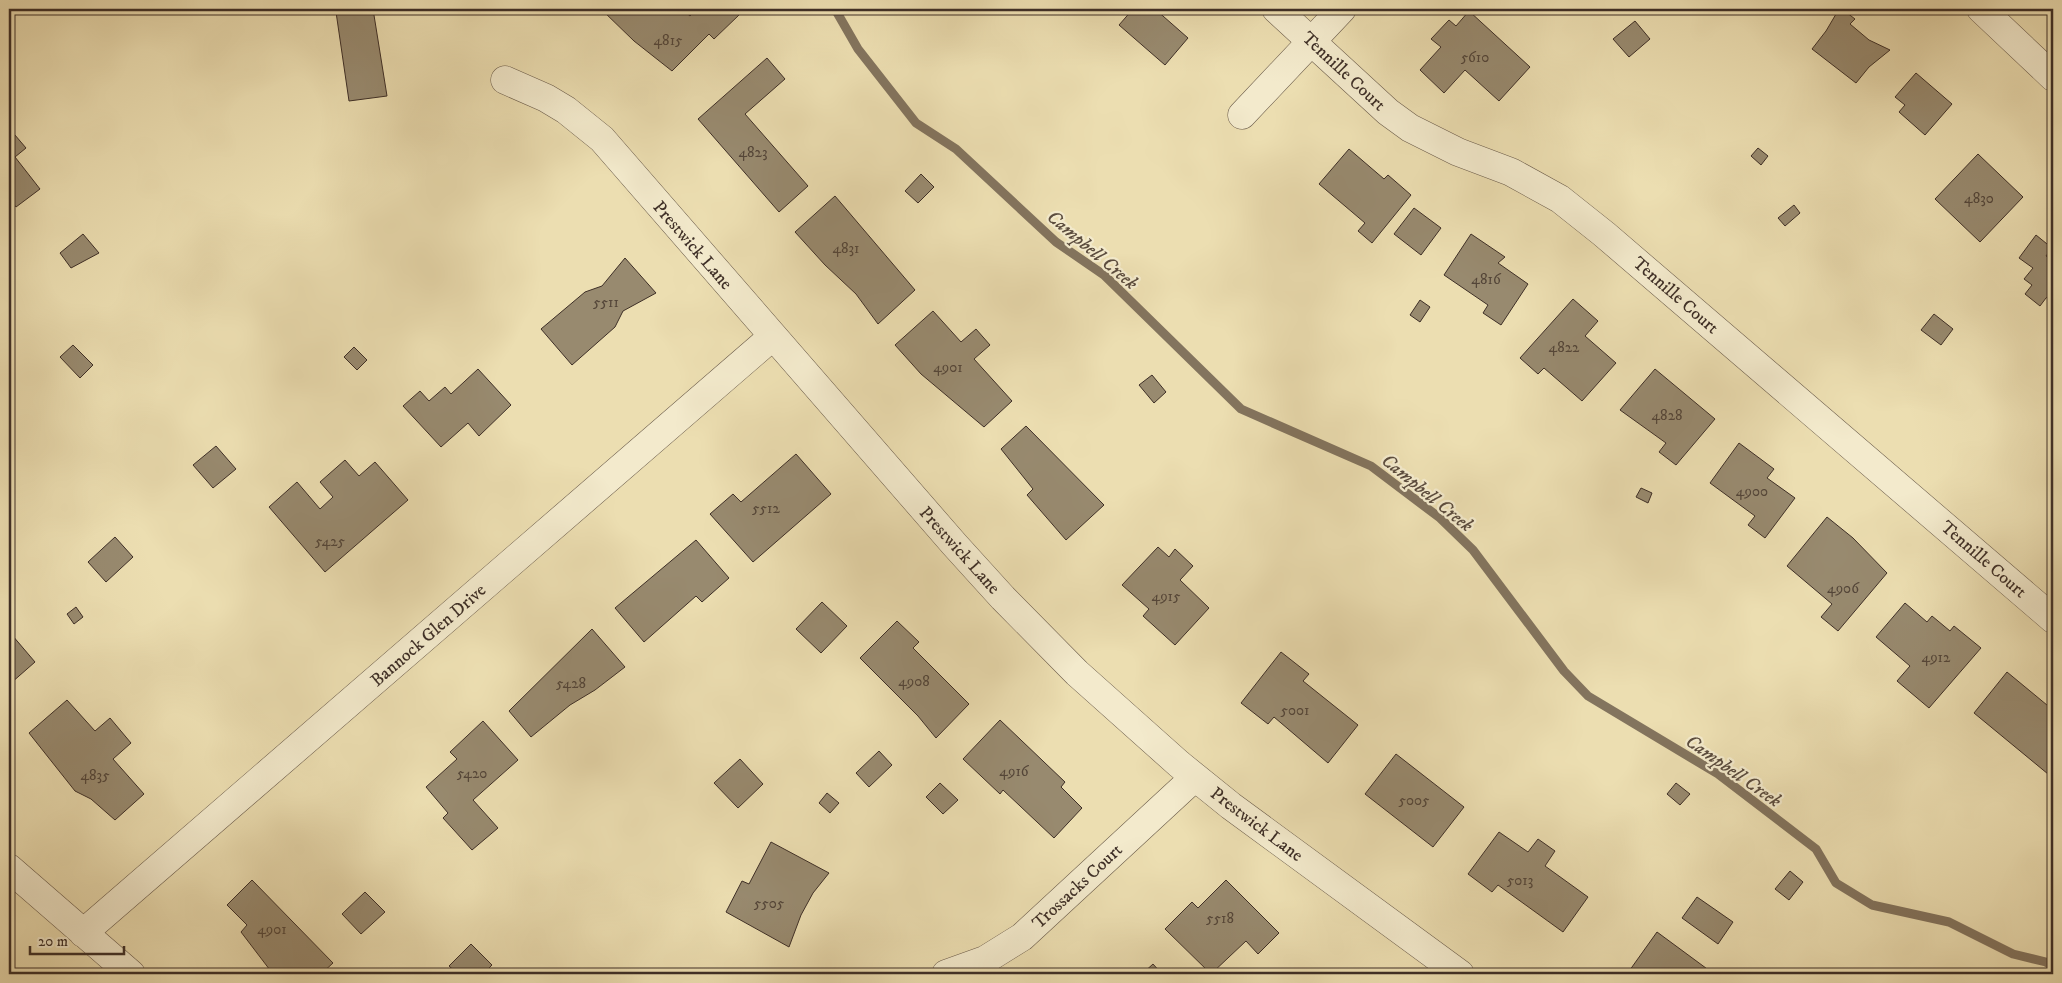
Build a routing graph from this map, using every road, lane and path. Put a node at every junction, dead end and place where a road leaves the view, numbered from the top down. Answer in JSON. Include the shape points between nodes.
{"nodes":[{"id":1,"x":1276,"y":9,"type":"edge"},
{"id":2,"x":1342,"y":9,"type":"edge"},
{"id":3,"x":1981,"y":9,"type":"edge"},
{"id":4,"x":1312,"y":41,"type":"junction"},
{"id":5,"x":2053,"y":77,"type":"edge"},
{"id":6,"x":505,"y":80,"type":"dead end"},
{"id":7,"x":1242,"y":115,"type":"dead end"},
{"id":8,"x":772,"y":336,"type":"junction"},
{"id":9,"x":2053,"y":619,"type":"edge"},
{"id":10,"x":1195,"y":777,"type":"junction"},
{"id":11,"x":9,"y":868,"type":"edge"},
{"id":12,"x":83,"y":933,"type":"junction"},
{"id":13,"x":131,"y":974,"type":"edge"},
{"id":14,"x":946,"y":974,"type":"edge"},
{"id":15,"x":1460,"y":974,"type":"edge"}],
"edges":[{"from":1,"to":4,"type":"street","name":"Tennille Court"},
{"from":2,"to":4,"type":"street"},
{"from":3,"to":5,"type":"street"},
{"from":4,"to":7,"type":"street"},
{"from":4,"to":9,"type":"street","name":"Tennille Court","via":[[1388,112],[1410,128],[1458,152],[1511,172],[1575,210]]},
{"from":6,"to":8,"type":"street","name":"Prestwick Lane","via":[[566,110],[602,140]]},
{"from":8,"to":10,"type":"street","name":"Prestwick Lane","via":[[1003,598],[1077,673]]},
{"from":8,"to":12,"type":"street","name":"Bannock Glen Drive"},
{"from":10,"to":14,"type":"street","name":"Trossacks Court","via":[[1022,937],[985,960]]},
{"from":10,"to":15,"type":"street","name":"Prestwick Lane"},
{"from":11,"to":12,"type":"street"},
{"from":12,"to":13,"type":"street"}]}
